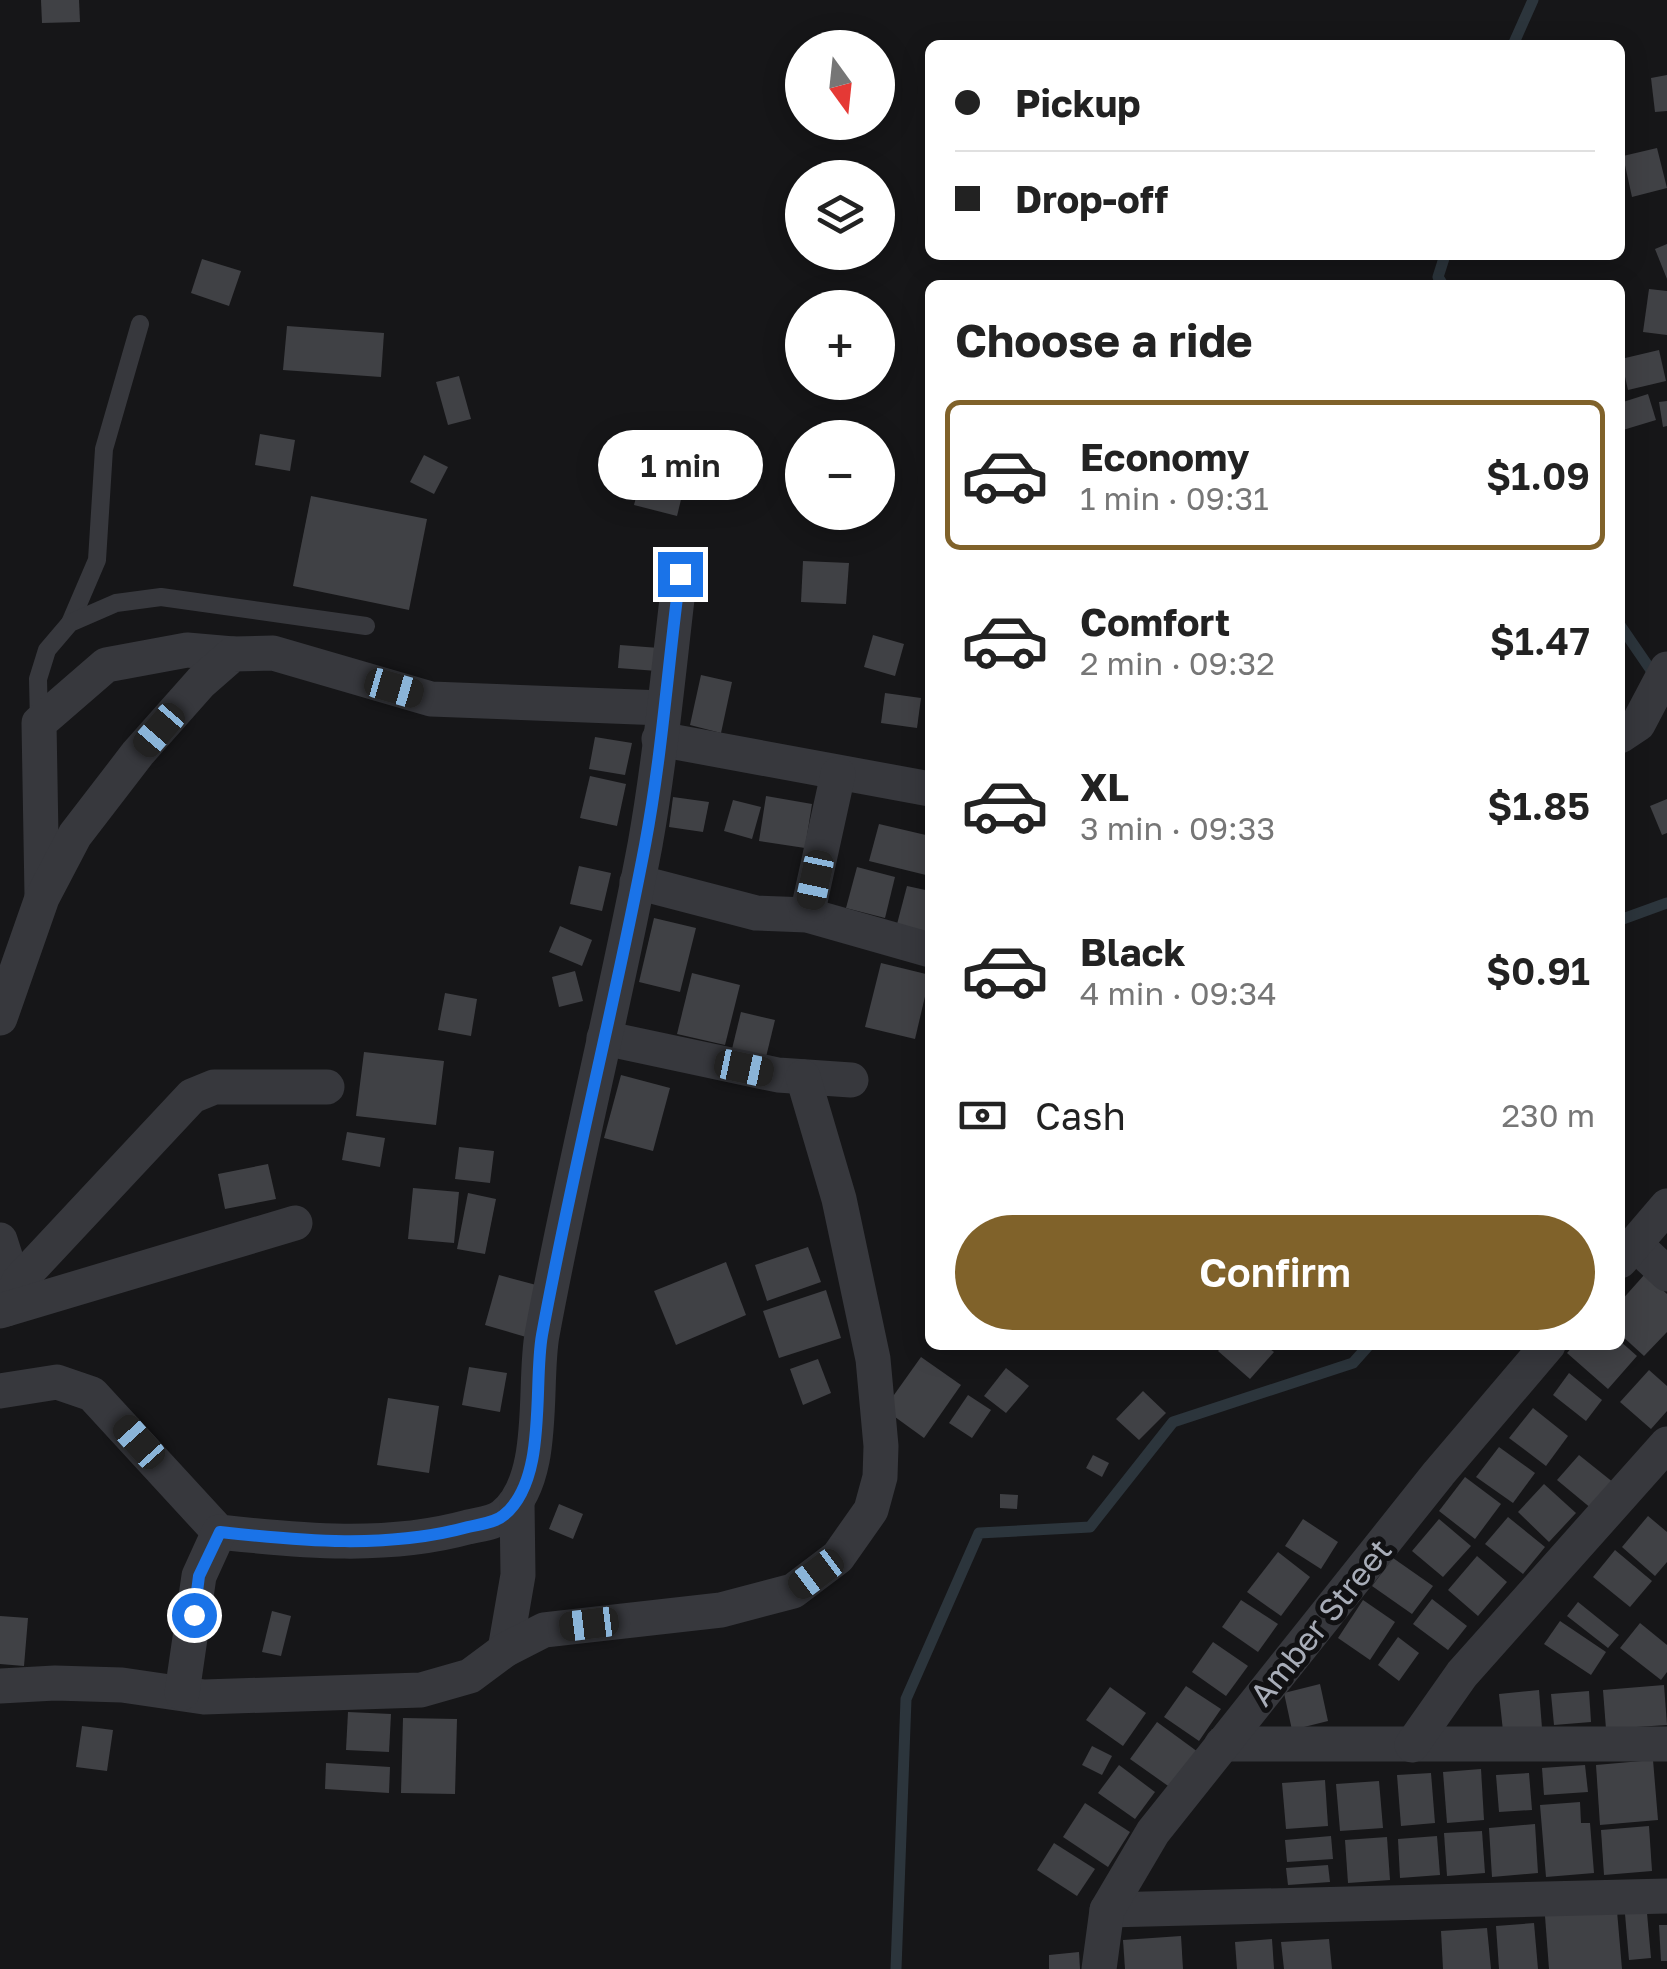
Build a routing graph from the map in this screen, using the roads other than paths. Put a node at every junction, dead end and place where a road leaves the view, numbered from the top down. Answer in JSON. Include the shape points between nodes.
{"nodes":[{"id":1,"x":140,"y":324,"type":"dead end"},
{"id":2,"x":680,"y":574,"type":"dead end"},
{"id":3,"x":70,"y":623,"type":"junction"},
{"id":4,"x":366,"y":626,"type":"dead end"},
{"id":5,"x":233,"y":654,"type":"junction"},
{"id":6,"x":1667,"y":670,"type":"edge"},
{"id":7,"x":39,"y":723,"type":"junction"},
{"id":8,"x":661,"y":724,"type":"junction"},
{"id":9,"x":1629,"y":730,"type":"edge"},
{"id":10,"x":838,"y":774,"type":"junction"},
{"id":11,"x":925,"y":788,"type":"edge"},
{"id":12,"x":638,"y":882,"type":"junction"},
{"id":13,"x":42,"y":898,"type":"junction"},
{"id":14,"x":807,"y":915,"type":"junction"},
{"id":15,"x":925,"y":949,"type":"edge"},
{"id":16,"x":0,"y":1018,"type":"edge"},
{"id":17,"x":604,"y":1038,"type":"junction"},
{"id":18,"x":803,"y":1077,"type":"junction"},
{"id":19,"x":850,"y":1080,"type":"dead end"},
{"id":20,"x":327,"y":1087,"type":"dead end"},
{"id":21,"x":1667,"y":1206,"type":"edge"},
{"id":22,"x":295,"y":1223,"type":"dead end"},
{"id":23,"x":0,"y":1240,"type":"edge"},
{"id":24,"x":1628,"y":1252,"type":"edge"},
{"id":25,"x":1667,"y":1274,"type":"edge"},
{"id":26,"x":8,"y":1300,"type":"edge"},
{"id":27,"x":1544,"y":1350,"type":"edge"},
{"id":28,"x":0,"y":1391,"type":"edge"},
{"id":29,"x":1667,"y":1444,"type":"edge"},
{"id":30,"x":517,"y":1502,"type":"junction"},
{"id":31,"x":220,"y":1532,"type":"junction"},
{"id":32,"x":505,"y":1650,"type":"junction"},
{"id":33,"x":0,"y":1686,"type":"edge"},
{"id":34,"x":182,"y":1694,"type":"junction"},
{"id":35,"x":1222,"y":1744,"type":"junction"},
{"id":36,"x":1667,"y":1744,"type":"edge"},
{"id":37,"x":1412,"y":1745,"type":"junction"},
{"id":38,"x":1666,"y":1891,"type":"edge"},
{"id":39,"x":1107,"y":1910,"type":"junction"},
{"id":40,"x":1098,"y":1969,"type":"edge"}],
"edges":[{"from":1,"to":3,"type":"lane","via":[[104,449],[97,560]]},
{"from":2,"to":8,"type":"street"},
{"from":3,"to":4,"type":"lane","via":[[116,603],[161,596]]},
{"from":3,"to":7,"type":"lane","via":[[47,650],[38,679]]},
{"from":5,"to":7,"type":"street","via":[[187,650],[106,665]]},
{"from":5,"to":8,"type":"street","via":[[274,653],[431,698]]},
{"from":5,"to":13,"type":"street","via":[[138,754],[75,835]]},
{"from":6,"to":9,"type":"street"},
{"from":7,"to":13,"type":"street"},
{"from":8,"to":10,"type":"street"},
{"from":8,"to":12,"type":"street"},
{"from":10,"to":11,"type":"street"},
{"from":10,"to":14,"type":"street"},
{"from":12,"to":14,"type":"street","via":[[756,913]]},
{"from":12,"to":17,"type":"street"},
{"from":13,"to":16,"type":"street"},
{"from":14,"to":15,"type":"street"},
{"from":17,"to":18,"type":"street"},
{"from":17,"to":30,"type":"street","via":[[538,1356],[540,1415]]},
{"from":18,"to":19,"type":"street"},
{"from":18,"to":32,"type":"street","via":[[839,1199],[873,1359],[882,1446],[871,1510],[838,1557],[793,1591],[721,1610],[544,1630]]},
{"from":20,"to":26,"type":"street","via":[[214,1087],[192,1096]]},
{"from":21,"to":24,"type":"street"},
{"from":22,"to":26,"type":"street"},
{"from":23,"to":26,"type":"street"},
{"from":24,"to":25,"type":"street"},
{"from":27,"to":35,"type":"street","name":"Amber Street"},
{"from":28,"to":31,"type":"street","via":[[57,1382],[92,1394]]},
{"from":29,"to":37,"type":"street","via":[[1462,1674]]},
{"from":30,"to":31,"type":"street","via":[[500,1519],[452,1532],[344,1543]]},
{"from":30,"to":32,"type":"street","via":[[518,1574]]},
{"from":31,"to":34,"type":"street","via":[[199,1576]]},
{"from":32,"to":34,"type":"street","via":[[470,1676],[421,1690]]},
{"from":33,"to":34,"type":"street","via":[[122,1685]]},
{"from":35,"to":37,"type":"street"},
{"from":35,"to":39,"type":"street","name":"Amber Street","via":[[1153,1832]]},
{"from":36,"to":37,"type":"street"},
{"from":38,"to":39,"type":"street"},
{"from":39,"to":40,"type":"street"}]}
